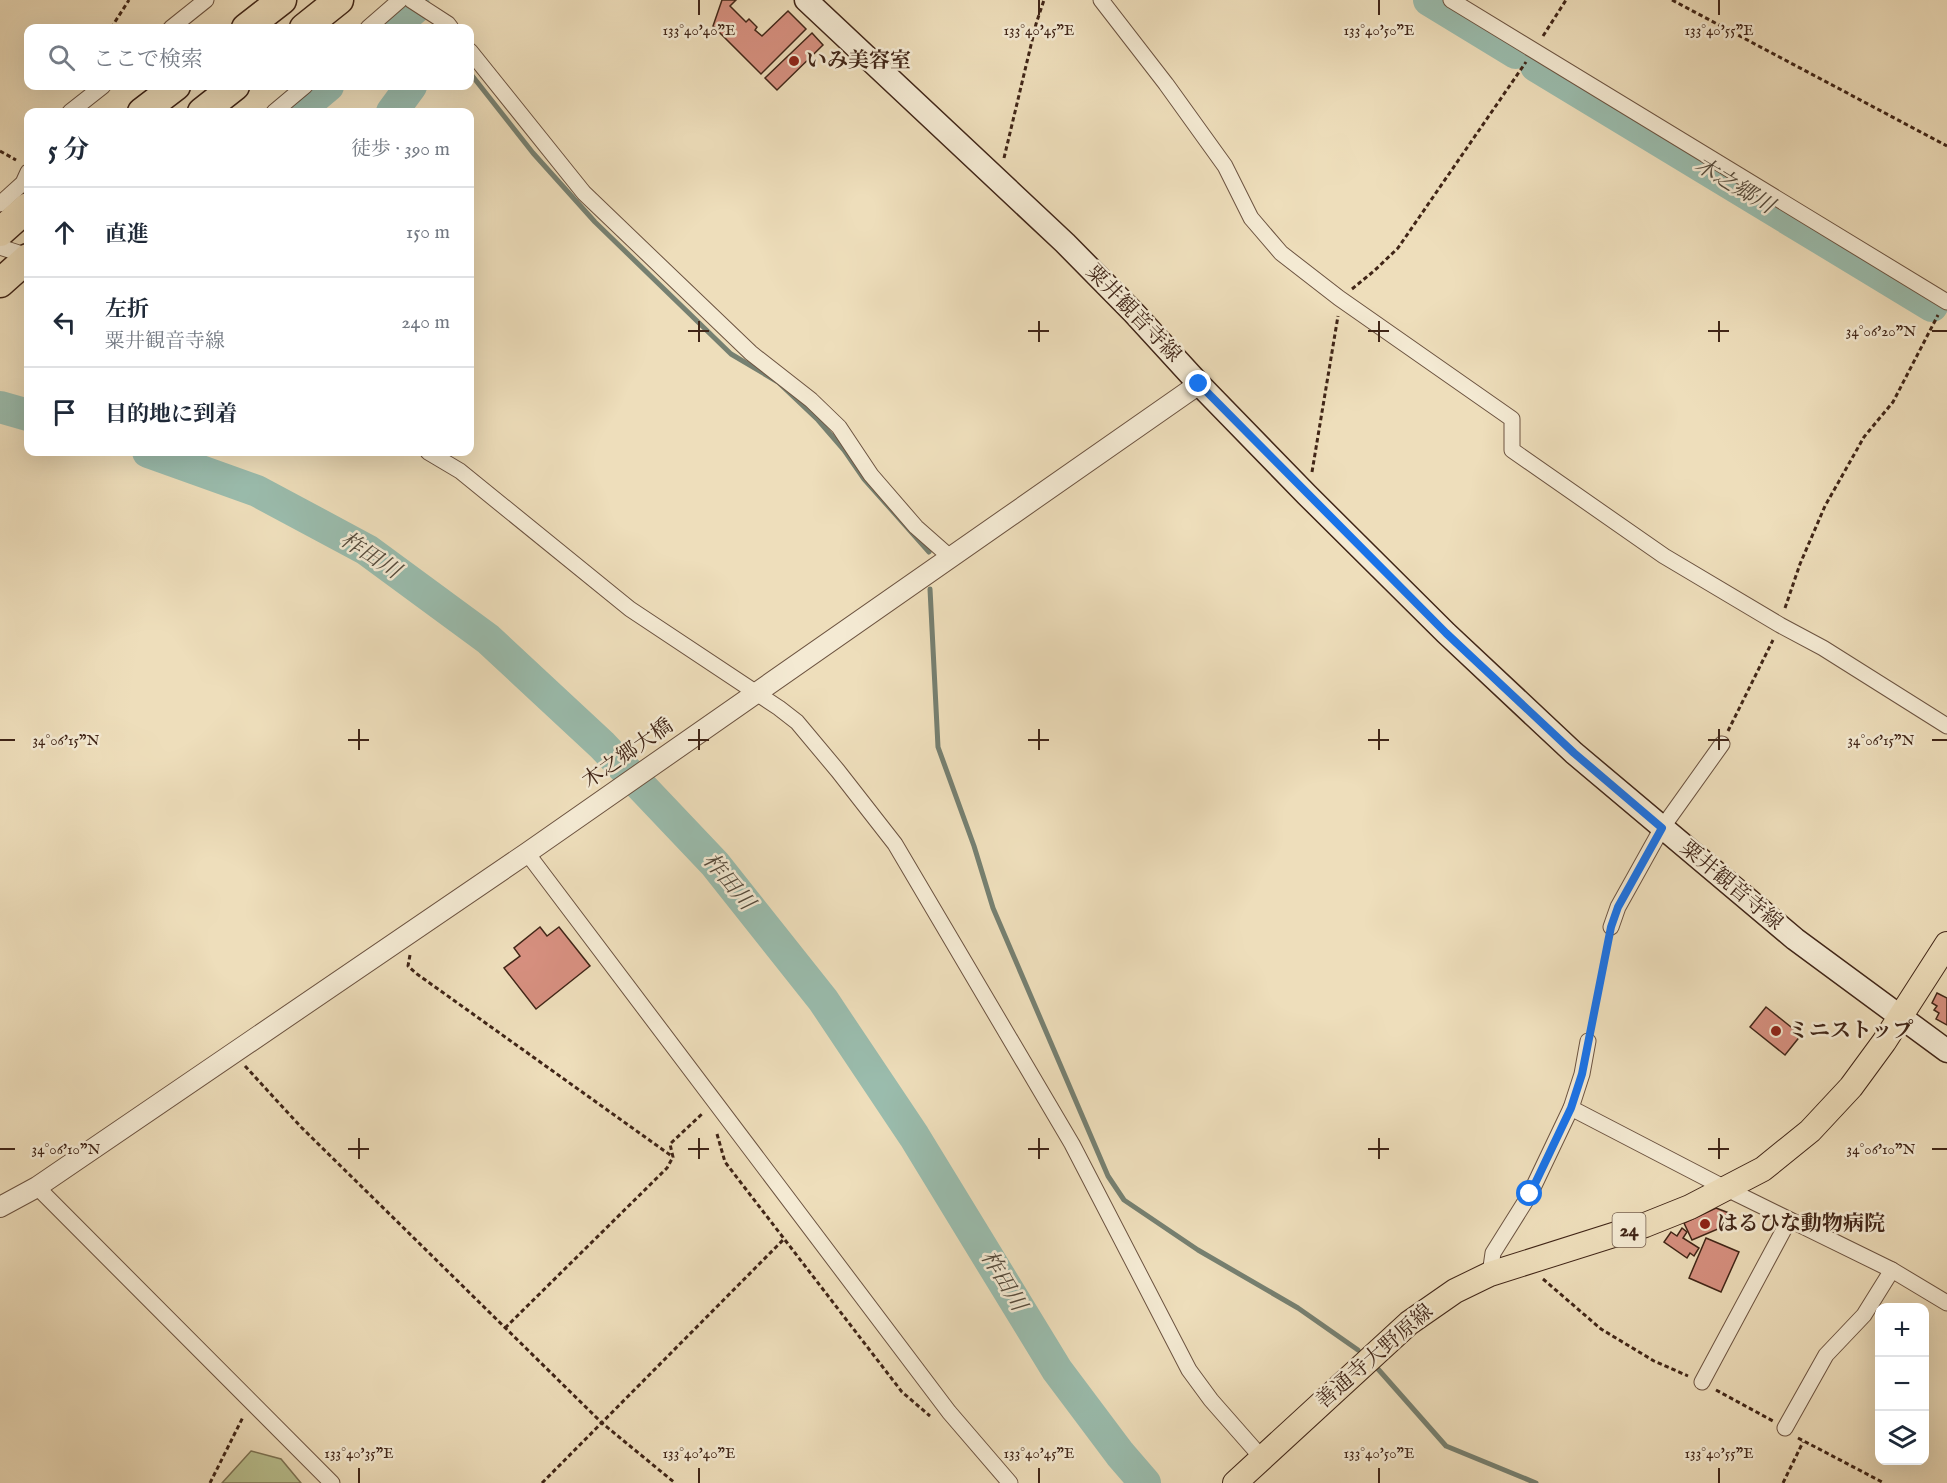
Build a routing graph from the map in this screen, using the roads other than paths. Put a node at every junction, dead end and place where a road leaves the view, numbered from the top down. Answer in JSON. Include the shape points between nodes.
{"nodes":[{"id":1,"x":206,"y":0,"type":"edge"},
{"id":2,"x":282,"y":0,"type":"edge"},
{"id":3,"x":339,"y":0,"type":"edge"},
{"id":4,"x":400,"y":0,"type":"edge"},
{"id":5,"x":411,"y":0,"type":"edge"},
{"id":6,"x":806,"y":0,"type":"edge"},
{"id":7,"x":1101,"y":0,"type":"edge"},
{"id":8,"x":1452,"y":0,"type":"edge"},
{"id":9,"x":176,"y":24,"type":"edge"},
{"id":10,"x":251,"y":24,"type":"edge"},
{"id":11,"x":309,"y":24,"type":"edge"},
{"id":12,"x":373,"y":24,"type":"edge"},
{"id":13,"x":448,"y":24,"type":"edge"},
{"id":14,"x":474,"y":56,"type":"edge"},
{"id":15,"x":97,"y":90,"type":"edge"},
{"id":16,"x":171,"y":90,"type":"edge"},
{"id":17,"x":230,"y":90,"type":"edge"},
{"id":18,"x":299,"y":90,"type":"edge"},
{"id":19,"x":75,"y":108,"type":"edge"},
{"id":20,"x":147,"y":108,"type":"edge"},
{"id":21,"x":207,"y":108,"type":"edge"},
{"id":22,"x":279,"y":108,"type":"edge"},
{"id":23,"x":24,"y":167,"type":"edge"},
{"id":24,"x":0,"y":204,"type":"edge"},
{"id":25,"x":24,"y":211,"type":"edge"},
{"id":26,"x":0,"y":232,"type":"edge"},
{"id":27,"x":0,"y":247,"type":"edge"},
{"id":28,"x":24,"y":256,"type":"edge"},
{"id":29,"x":24,"y":261,"type":"edge"},
{"id":30,"x":0,"y":283,"type":"edge"},
{"id":31,"x":1946,"y":298,"type":"edge"},
{"id":32,"x":1199,"y":384,"type":"junction"},
{"id":33,"x":435,"y":456,"type":"edge"},
{"id":34,"x":950,"y":557,"type":"junction"},
{"id":35,"x":756,"y":694,"type":"junction"},
{"id":36,"x":1947,"y":726,"type":"edge"},
{"id":37,"x":1722,"y":744,"type":"road end"},
{"id":38,"x":1662,"y":828,"type":"junction"},
{"id":39,"x":527,"y":853,"type":"junction"},
{"id":40,"x":1611,"y":927,"type":"road end"},
{"id":41,"x":1947,"y":944,"type":"edge"},
{"id":42,"x":1901,"y":1017,"type":"junction"},
{"id":43,"x":1588,"y":1041,"type":"road end"},
{"id":44,"x":1947,"y":1052,"type":"edge"},
{"id":45,"x":1571,"y":1108,"type":"junction"},
{"id":46,"x":37,"y":1187,"type":"junction"},
{"id":47,"x":1727,"y":1189,"type":"junction"},
{"id":48,"x":0,"y":1207,"type":"edge"},
{"id":49,"x":1789,"y":1220,"type":"junction"},
{"id":50,"x":1893,"y":1270,"type":"junction"},
{"id":51,"x":1490,"y":1274,"type":"junction"},
{"id":52,"x":1947,"y":1303,"type":"edge"},
{"id":53,"x":1702,"y":1382,"type":"dead end"},
{"id":54,"x":1785,"y":1428,"type":"dead end"},
{"id":55,"x":1262,"y":1458,"type":"junction"},
{"id":56,"x":332,"y":1483,"type":"edge"},
{"id":57,"x":1010,"y":1483,"type":"edge"},
{"id":58,"x":1235,"y":1483,"type":"edge"}],
"edges":[{"from":1,"to":9,"type":"street"},
{"from":2,"to":10,"type":"highway"},
{"from":3,"to":11,"type":"highway"},
{"from":4,"to":12,"type":"street"},
{"from":5,"to":13,"type":"street"},
{"from":6,"to":32,"type":"main road","name":"粟井観音寺線","via":[[998,180],[1134,313]]},
{"from":7,"to":36,"type":"street","via":[[1225,166],[1251,218],[1281,253],[1512,419],[1512,450],[1664,556],[1823,648]]},
{"from":8,"to":31,"type":"street"},
{"from":14,"to":34,"type":"street","via":[[584,193],[751,352],[839,427],[871,475],[916,527]]},
{"from":15,"to":19,"type":"street"},
{"from":16,"to":20,"type":"highway"},
{"from":17,"to":21,"type":"highway"},
{"from":18,"to":22,"type":"street"},
{"from":23,"to":24,"type":"street","via":[[23,183]]},
{"from":25,"to":26,"type":"highway"},
{"from":27,"to":28,"type":"street"},
{"from":29,"to":30,"type":"highway"},
{"from":32,"to":34,"type":"street","name":"木之郷大橋"},
{"from":32,"to":38,"type":"main road","name":"粟井観音寺線","via":[[1490,675]]},
{"from":33,"to":35,"type":"street","via":[[460,471],[630,609]]},
{"from":34,"to":35,"type":"street","name":"木之郷大橋"},
{"from":35,"to":39,"type":"street","name":"木之郷大橋"},
{"from":35,"to":55,"type":"street","via":[[797,722],[895,844],[1072,1144],[1189,1370]]},
{"from":37,"to":38,"type":"street"},
{"from":38,"to":40,"type":"street"},
{"from":38,"to":42,"type":"main road","name":"粟井観音寺線","via":[[1795,939]]},
{"from":39,"to":46,"type":"street","name":"木之郷大橋"},
{"from":39,"to":57,"type":"street","via":[[950,1412]]},
{"from":41,"to":42,"type":"main road","name":"善通寺大野原線","number":"24"},
{"from":42,"to":44,"type":"main road","name":"粟井観音寺線"},
{"from":42,"to":47,"type":"main road","name":"善通寺大野原線","number":"24","via":[[1851,1086],[1810,1131],[1763,1169]]},
{"from":43,"to":45,"type":"street"},
{"from":45,"to":47,"type":"street"},
{"from":45,"to":51,"type":"street","via":[[1530,1194],[1493,1252]]},
{"from":46,"to":48,"type":"street","name":"木之郷大橋"},
{"from":46,"to":56,"type":"street"},
{"from":47,"to":49,"type":"street"},
{"from":47,"to":51,"type":"main road","name":"善通寺大野原線","number":"24","via":[[1645,1225]]},
{"from":49,"to":50,"type":"street"},
{"from":49,"to":53,"type":"street"},
{"from":50,"to":52,"type":"street"},
{"from":50,"to":54,"type":"street","via":[[1864,1316],[1826,1355]]},
{"from":51,"to":55,"type":"main road","name":"善通寺大野原線","number":"24","via":[[1455,1291],[1409,1323]]},
{"from":55,"to":58,"type":"main road","name":"善通寺大野原線","number":"24"}]}
